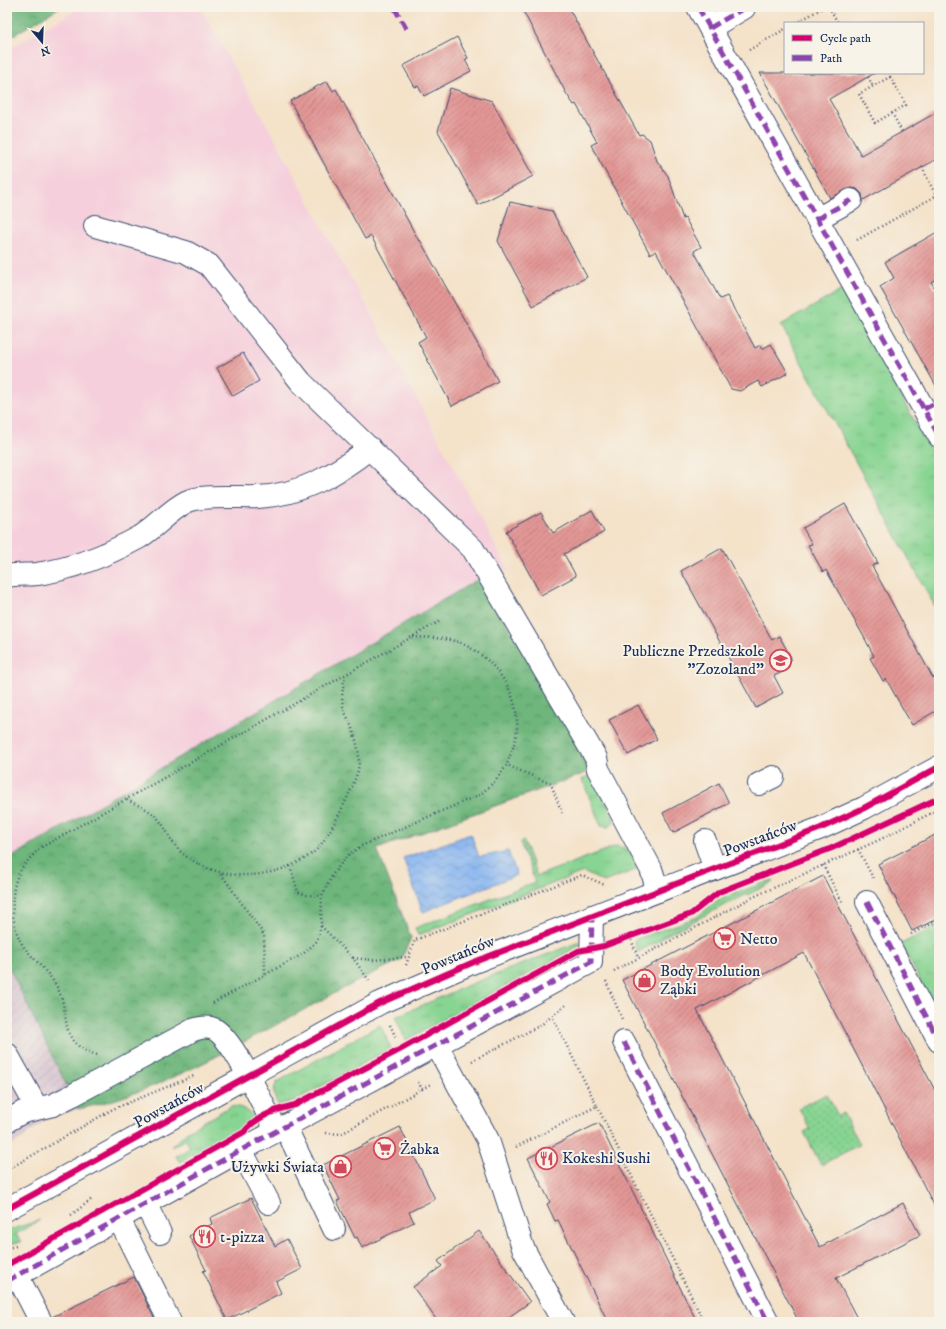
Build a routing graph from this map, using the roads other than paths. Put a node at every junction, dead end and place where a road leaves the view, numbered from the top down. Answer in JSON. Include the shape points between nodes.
{"nodes":[{"id":1,"x":698,"y":7,"type":"edge"},
{"id":2,"x":744,"y":8,"type":"edge"},
{"id":3,"x":710,"y":28,"type":"junction"},
{"id":4,"x":851,"y":200,"type":"dead end"},
{"id":5,"x":817,"y":219,"type":"junction"},
{"id":6,"x":95,"y":226,"type":"dead end"},
{"id":7,"x":931,"y":405,"type":"edge"},
{"id":8,"x":939,"y":436,"type":"edge"},
{"id":9,"x":370,"y":448,"type":"junction"},
{"id":10,"x":7,"y":576,"type":"edge"},
{"id":11,"x":939,"y":767,"type":"edge"},
{"id":12,"x":705,"y":841,"type":"dead end"},
{"id":13,"x":715,"y":869,"type":"junction"},
{"id":14,"x":658,"y":891,"type":"junction"},
{"id":15,"x":858,"y":902,"type":"road end"},
{"id":16,"x":592,"y":916,"type":"junction"},
{"id":17,"x":624,"y":1034,"type":"road end"},
{"id":18,"x":939,"y":1041,"type":"edge"},
{"id":19,"x":436,"y":1044,"type":"junction"},
{"id":20,"x":7,"y":1054,"type":"edge"},
{"id":21,"x":247,"y":1076,"type":"junction"},
{"id":22,"x":37,"y":1108,"type":"junction"},
{"id":23,"x":7,"y":1121,"type":"edge"},
{"id":24,"x":280,"y":1128,"type":"junction"},
{"id":25,"x":241,"y":1150,"type":"junction"},
{"id":26,"x":145,"y":1203,"type":"junction"},
{"id":27,"x":269,"y":1203,"type":"dead end"},
{"id":28,"x":7,"y":1209,"type":"edge"},
{"id":29,"x":118,"y":1218,"type":"junction"},
{"id":30,"x":334,"y":1230,"type":"dead end"},
{"id":31,"x":160,"y":1233,"type":"dead end"},
{"id":32,"x":12,"y":1278,"type":"edge"},
{"id":33,"x":41,"y":1322,"type":"edge"},
{"id":34,"x":170,"y":1322,"type":"edge"},
{"id":35,"x":563,"y":1322,"type":"edge"},
{"id":36,"x":768,"y":1322,"type":"edge"}],
"edges":[{"from":1,"to":3,"type":"street"},
{"from":2,"to":3,"type":"street"},
{"from":3,"to":5,"type":"street"},
{"from":4,"to":5,"type":"street"},
{"from":5,"to":7,"type":"street"},
{"from":6,"to":9,"type":"street","via":[[186,252],[209,265],[301,382]]},
{"from":7,"to":8,"type":"street"},
{"from":9,"to":10,"type":"street","via":[[346,467],[288,494],[186,501],[140,536],[105,553],[72,566],[37,574]]},
{"from":9,"to":14,"type":"street","via":[[473,549],[596,758],[598,769],[636,822]]},
{"from":11,"to":13,"type":"street","name":"Powstańców","via":[[821,828]]},
{"from":12,"to":13,"type":"street"},
{"from":13,"to":14,"type":"street","name":"Powstańców"},
{"from":14,"to":16,"type":"street","name":"Powstańców"},
{"from":15,"to":18,"type":"street"},
{"from":16,"to":19,"type":"street","via":[[595,962]]},
{"from":16,"to":21,"type":"street","name":"Powstańców","via":[[474,962],[380,1003]]},
{"from":17,"to":36,"type":"street"},
{"from":19,"to":24,"type":"street"},
{"from":19,"to":35,"type":"street","via":[[488,1140],[523,1248]]},
{"from":20,"to":22,"type":"street"},
{"from":21,"to":22,"type":"street","via":[[237,1055],[224,1037],[214,1029],[202,1027],[53,1105]]},
{"from":21,"to":24,"type":"street"},
{"from":21,"to":28,"type":"street","name":"Powstańców"},
{"from":22,"to":23,"type":"street"},
{"from":24,"to":25,"type":"street"},
{"from":24,"to":30,"type":"street"},
{"from":25,"to":26,"type":"street"},
{"from":25,"to":27,"type":"street"},
{"from":26,"to":29,"type":"street"},
{"from":26,"to":31,"type":"street"},
{"from":29,"to":32,"type":"street"},
{"from":29,"to":34,"type":"street"},
{"from":32,"to":33,"type":"street"}]}
